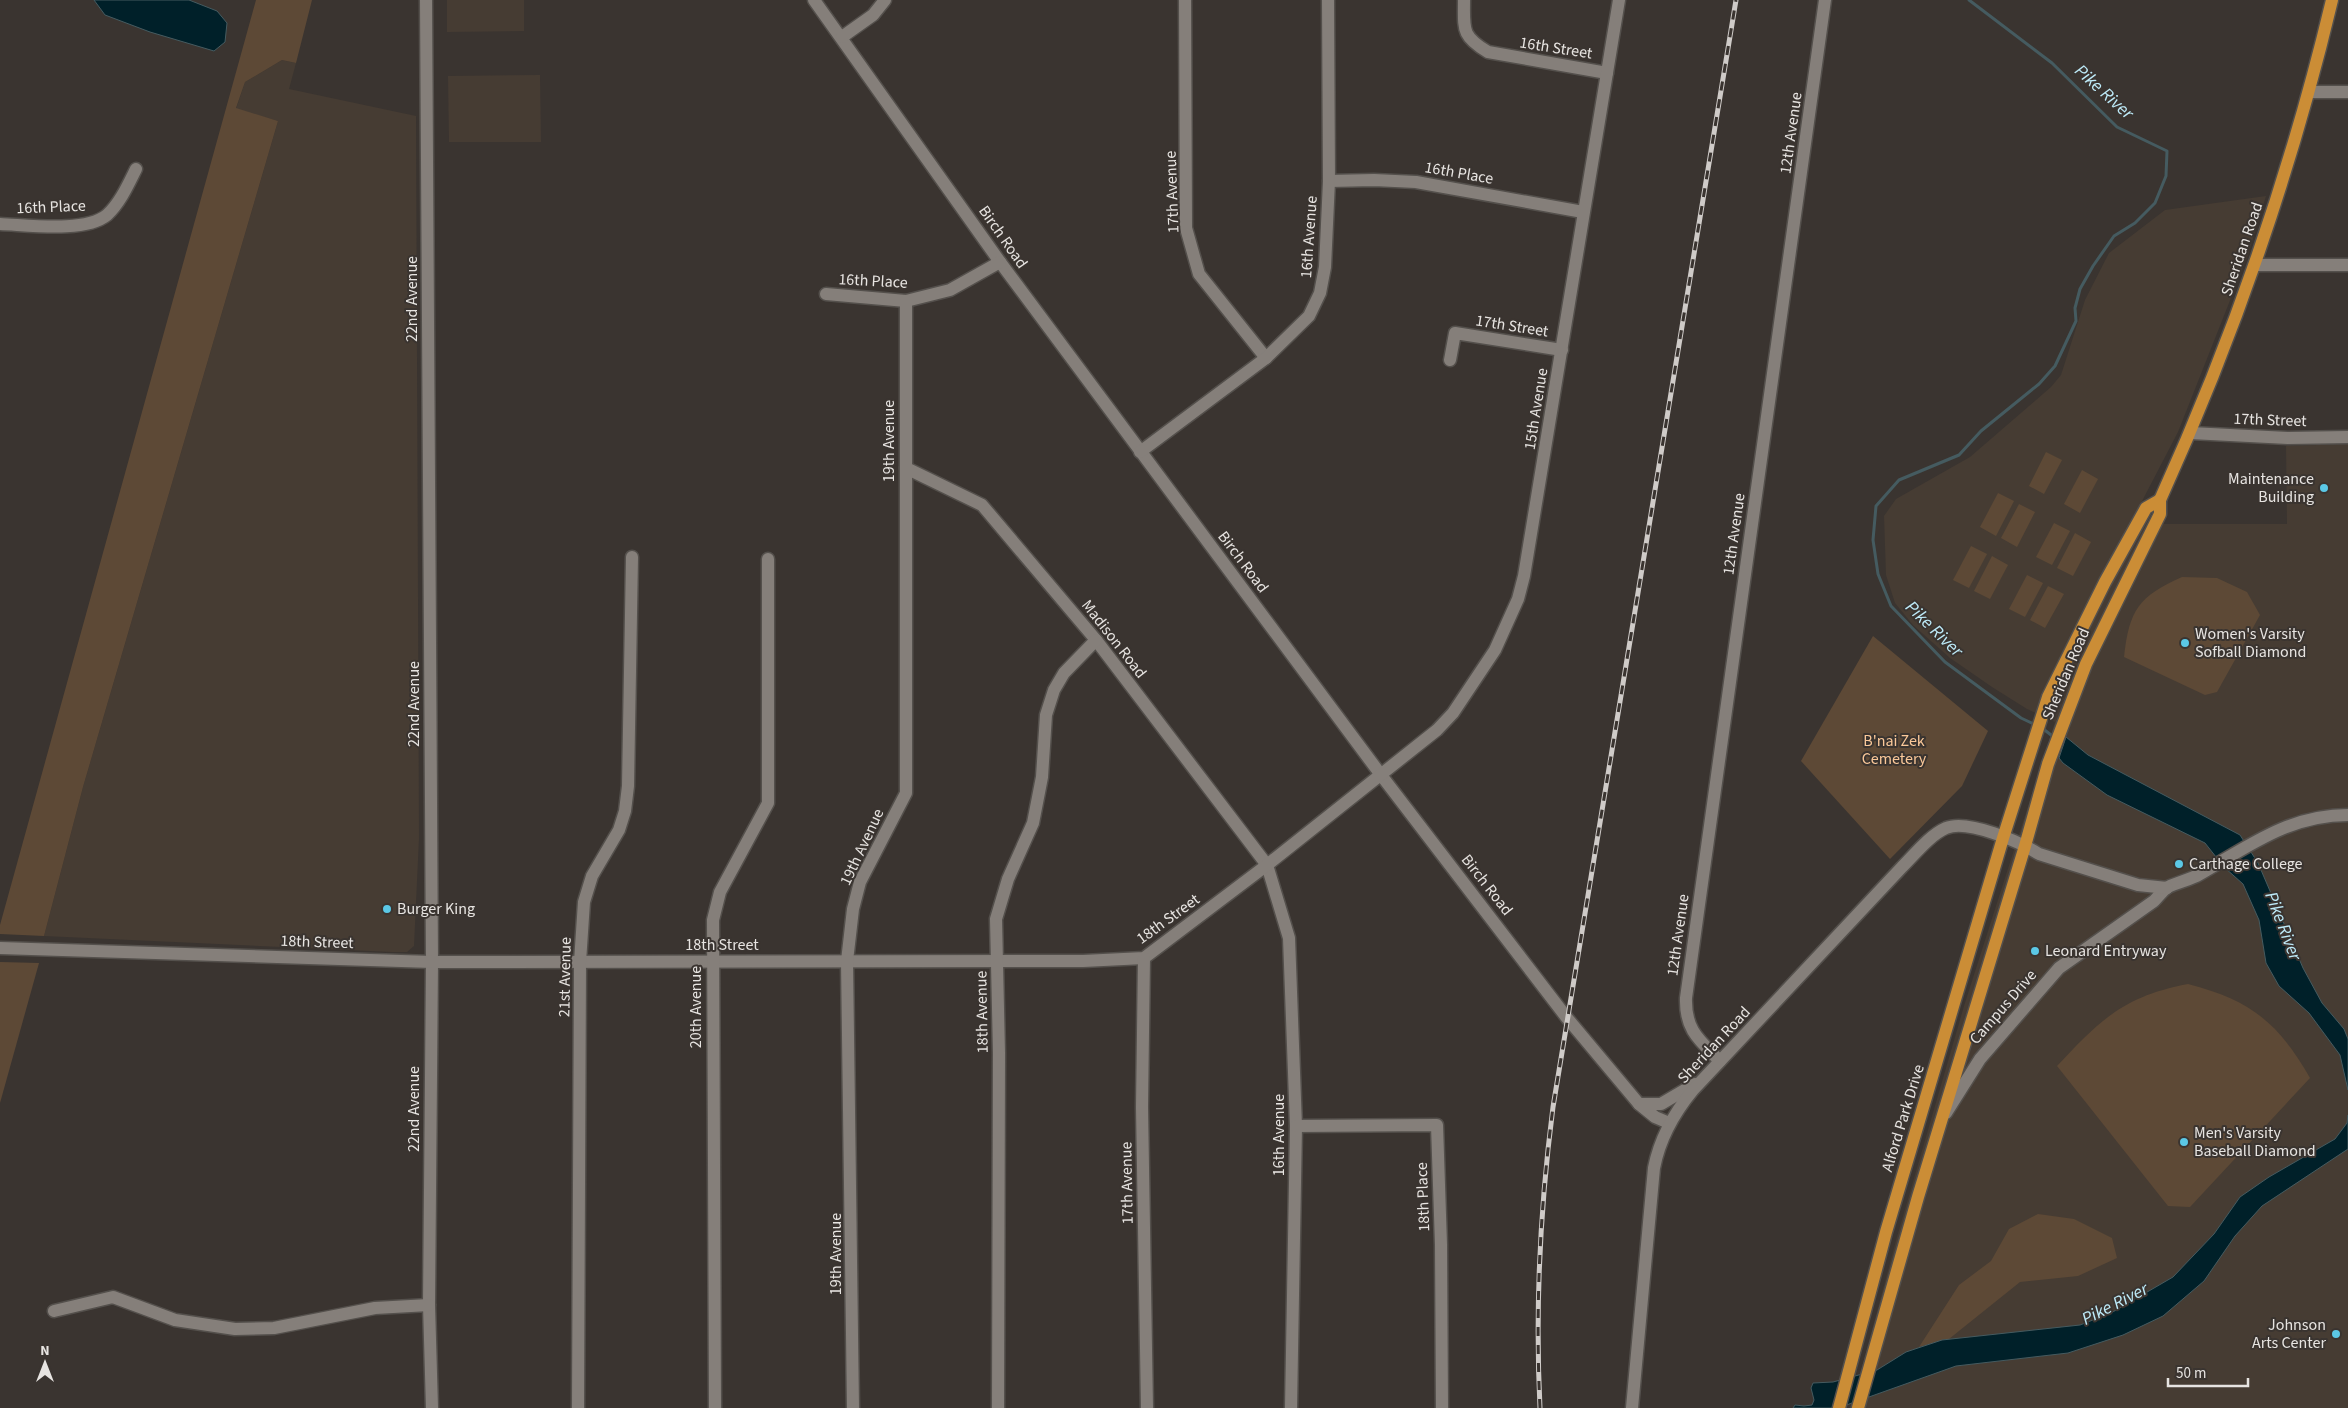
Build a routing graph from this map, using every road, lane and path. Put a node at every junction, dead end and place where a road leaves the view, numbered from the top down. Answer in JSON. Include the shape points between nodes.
{"nodes":[{"id":1,"x":426,"y":0,"type":"edge"},
{"id":2,"x":814,"y":0,"type":"edge"},
{"id":3,"x":885,"y":0,"type":"edge"},
{"id":4,"x":1186,"y":0,"type":"edge"},
{"id":5,"x":1328,"y":0,"type":"edge"},
{"id":6,"x":1464,"y":0,"type":"edge"},
{"id":7,"x":1619,"y":0,"type":"edge"},
{"id":8,"x":1825,"y":0,"type":"edge"},
{"id":9,"x":2332,"y":0,"type":"edge"},
{"id":10,"x":842,"y":37,"type":"junction"},
{"id":11,"x":1607,"y":73,"type":"junction"},
{"id":12,"x":2310,"y":92,"type":"junction"},
{"id":13,"x":2348,"y":92,"type":"edge"},
{"id":14,"x":136,"y":169,"type":"dead end"},
{"id":15,"x":1329,"y":181,"type":"junction"},
{"id":16,"x":1583,"y":212,"type":"junction"},
{"id":17,"x":0,"y":224,"type":"edge"},
{"id":18,"x":1000,"y":262,"type":"junction"},
{"id":19,"x":2256,"y":265,"type":"junction"},
{"id":20,"x":2348,"y":265,"type":"edge"},
{"id":21,"x":826,"y":294,"type":"dead end"},
{"id":22,"x":906,"y":301,"type":"junction"},
{"id":23,"x":1562,"y":350,"type":"junction"},
{"id":24,"x":1266,"y":358,"type":"junction"},
{"id":25,"x":1450,"y":360,"type":"dead end"},
{"id":26,"x":2190,"y":433,"type":"junction"},
{"id":27,"x":2348,"y":437,"type":"edge"},
{"id":28,"x":1140,"y":452,"type":"junction"},
{"id":29,"x":906,"y":468,"type":"junction"},
{"id":30,"x":2160,"y":500,"type":"junction"},
{"id":31,"x":632,"y":557,"type":"dead end"},
{"id":32,"x":768,"y":558,"type":"dead end"},
{"id":33,"x":1096,"y":640,"type":"junction"},
{"id":34,"x":1380,"y":775,"type":"junction"},
{"id":35,"x":2348,"y":815,"type":"edge"},
{"id":36,"x":2003,"y":838,"type":"junction"},
{"id":37,"x":2026,"y":846,"type":"junction"},
{"id":38,"x":1267,"y":865,"type":"junction"},
{"id":39,"x":2167,"y":888,"type":"junction"},
{"id":40,"x":0,"y":948,"type":"edge"},
{"id":41,"x":1144,"y":958,"type":"junction"},
{"id":42,"x":998,"y":961,"type":"junction"},
{"id":43,"x":432,"y":962,"type":"junction"},
{"id":44,"x":580,"y":962,"type":"junction"},
{"id":45,"x":711,"y":962,"type":"junction"},
{"id":46,"x":848,"y":962,"type":"junction"},
{"id":47,"x":1720,"y":1061,"type":"junction"},
{"id":48,"x":1702,"y":1080,"type":"junction"},
{"id":49,"x":1639,"y":1104,"type":"junction"},
{"id":50,"x":1669,"y":1123,"type":"junction"},
{"id":51,"x":1940,"y":1123,"type":"junction"},
{"id":52,"x":1296,"y":1126,"type":"junction"},
{"id":53,"x":429,"y":1305,"type":"junction"},
{"id":54,"x":54,"y":1312,"type":"dead end"},
{"id":55,"x":432,"y":1408,"type":"edge"},
{"id":56,"x":578,"y":1408,"type":"edge"},
{"id":57,"x":715,"y":1408,"type":"edge"},
{"id":58,"x":853,"y":1408,"type":"edge"},
{"id":59,"x":998,"y":1408,"type":"edge"},
{"id":60,"x":1147,"y":1408,"type":"edge"},
{"id":61,"x":1290,"y":1408,"type":"edge"},
{"id":62,"x":1442,"y":1408,"type":"edge"},
{"id":63,"x":1632,"y":1408,"type":"edge"},
{"id":64,"x":1838,"y":1408,"type":"edge"},
{"id":65,"x":1858,"y":1408,"type":"edge"}],
"edges":[{"from":1,"to":43,"type":"street","name":"22nd Avenue"},
{"from":2,"to":10,"type":"street","name":"Birch Road"},
{"from":3,"to":10,"type":"street","via":[[873,15]]},
{"from":4,"to":24,"type":"street","name":"17th Avenue","via":[[1186,228],[1199,274]]},
{"from":5,"to":15,"type":"street","name":"16th Avenue"},
{"from":6,"to":11,"type":"street","name":"16th Street","via":[[1466,34],[1471,42],[1499,56]]},
{"from":7,"to":11,"type":"street","name":"15th Avenue"},
{"from":8,"to":47,"type":"street","name":"12th Avenue","via":[[1686,998],[1690,1029]]},
{"from":9,"to":12,"type":"main road","name":"Sheridan Road"},
{"from":10,"to":18,"type":"street","name":"Birch Road"},
{"from":11,"to":16,"type":"street","name":"15th Avenue"},
{"from":12,"to":13,"type":"street"},
{"from":12,"to":19,"type":"main road","name":"Sheridan Road"},
{"from":14,"to":17,"type":"street","name":"16th Place","via":[[121,198],[106,215],[87,224]]},
{"from":15,"to":16,"type":"street","name":"16th Place","via":[[1416,182]]},
{"from":15,"to":24,"type":"street","name":"16th Avenue","via":[[1325,267],[1320,293],[1309,316]]},
{"from":16,"to":23,"type":"street","name":"15th Avenue"},
{"from":18,"to":22,"type":"street","name":"16th Place","via":[[950,290]]},
{"from":18,"to":28,"type":"street","name":"Birch Road"},
{"from":19,"to":20,"type":"street"},
{"from":19,"to":26,"type":"main road","name":"Sheridan Road"},
{"from":21,"to":22,"type":"street","name":"16th Place"},
{"from":22,"to":29,"type":"street","name":"19th Avenue"},
{"from":23,"to":25,"type":"street","name":"17th Street","via":[[1455,333]]},
{"from":23,"to":34,"type":"street","name":"15th Avenue","via":[[1526,567],[1518,599],[1505,630],[1484,669],[1454,713],[1419,746]]},
{"from":24,"to":28,"type":"street","name":"16th Avenue"},
{"from":26,"to":27,"type":"street","name":"17th Street","via":[[2288,438]]},
{"from":26,"to":30,"type":"main road","name":"Sheridan Road"},
{"from":28,"to":34,"type":"street","name":"Birch Road"},
{"from":29,"to":33,"type":"street","name":"Madison Road","via":[[982,505]]},
{"from":29,"to":46,"type":"street","name":"19th Avenue","via":[[906,793],[860,882],[853,909]]},
{"from":30,"to":36,"type":"main road","name":"Sheridan Road","via":[[2146,508],[2048,697]]},
{"from":30,"to":37,"type":"main road","name":"Sheridan Road","via":[[2160,514],[2067,712],[2048,764]]},
{"from":31,"to":44,"type":"street","name":"21st Avenue","via":[[625,811],[619,830],[592,876],[584,902]]},
{"from":32,"to":45,"type":"street","name":"20th Avenue","via":[[768,803],[720,892],[713,920]]},
{"from":33,"to":38,"type":"street","name":"Madison Road"},
{"from":33,"to":42,"type":"street","name":"18th Avenue","via":[[1064,673],[1046,715],[1042,777],[1033,823],[1008,879],[996,919]]},
{"from":34,"to":38,"type":"street","name":"18th Street"},
{"from":34,"to":49,"type":"street","name":"Birch Road","via":[[1567,1018]]},
{"from":35,"to":39,"type":"street","name":"Campus Drive","via":[[2301,820],[2251,843],[2188,881]]},
{"from":36,"to":37,"type":"street","name":"Sheridan Road"},
{"from":36,"to":47,"type":"street","name":"Sheridan Road","via":[[1966,826],[1938,833],[1836,935]]},
{"from":36,"to":64,"type":"main road","name":"Alford Park Drive"},
{"from":37,"to":39,"type":"street","via":[[2039,854],[2138,885]]},
{"from":37,"to":51,"type":"main road"},
{"from":38,"to":41,"type":"street","name":"18th Street"},
{"from":38,"to":52,"type":"street","name":"16th Avenue","via":[[1289,938]]},
{"from":39,"to":51,"type":"street","name":"Campus Drive","via":[[2154,901],[2059,968],[1980,1059]]},
{"from":40,"to":43,"type":"street","name":"18th Street"},
{"from":41,"to":42,"type":"street","name":"18th Street"},
{"from":41,"to":60,"type":"street","name":"17th Avenue","via":[[1142,1107]]},
{"from":42,"to":46,"type":"street","name":"18th Street"},
{"from":42,"to":59,"type":"street","name":"18th Avenue"},
{"from":43,"to":44,"type":"street","name":"18th Street"},
{"from":43,"to":53,"type":"street","name":"22nd Avenue"},
{"from":44,"to":45,"type":"street","name":"18th Street"},
{"from":44,"to":56,"type":"street","name":"21st Avenue"},
{"from":45,"to":46,"type":"street","name":"18th Street"},
{"from":45,"to":57,"type":"street","name":"20th Avenue"},
{"from":46,"to":58,"type":"street","name":"19th Avenue"},
{"from":47,"to":48,"type":"street","name":"Sheridan Road"},
{"from":48,"to":49,"type":"street","via":[[1662,1104]]},
{"from":48,"to":50,"type":"street","name":"Sheridan Road"},
{"from":49,"to":50,"type":"street","name":"Birch Road"},
{"from":50,"to":63,"type":"street","name":"Sheridan Road","via":[[1654,1168]]},
{"from":51,"to":65,"type":"main road"},
{"from":52,"to":61,"type":"street","name":"16th Avenue"},
{"from":52,"to":62,"type":"street","name":"18th Place","via":[[1437,1125]]},
{"from":53,"to":54,"type":"street","via":[[375,1308],[274,1328],[235,1329],[185,1322],[113,1298]]},
{"from":53,"to":55,"type":"street","name":"22nd Avenue"}]}
